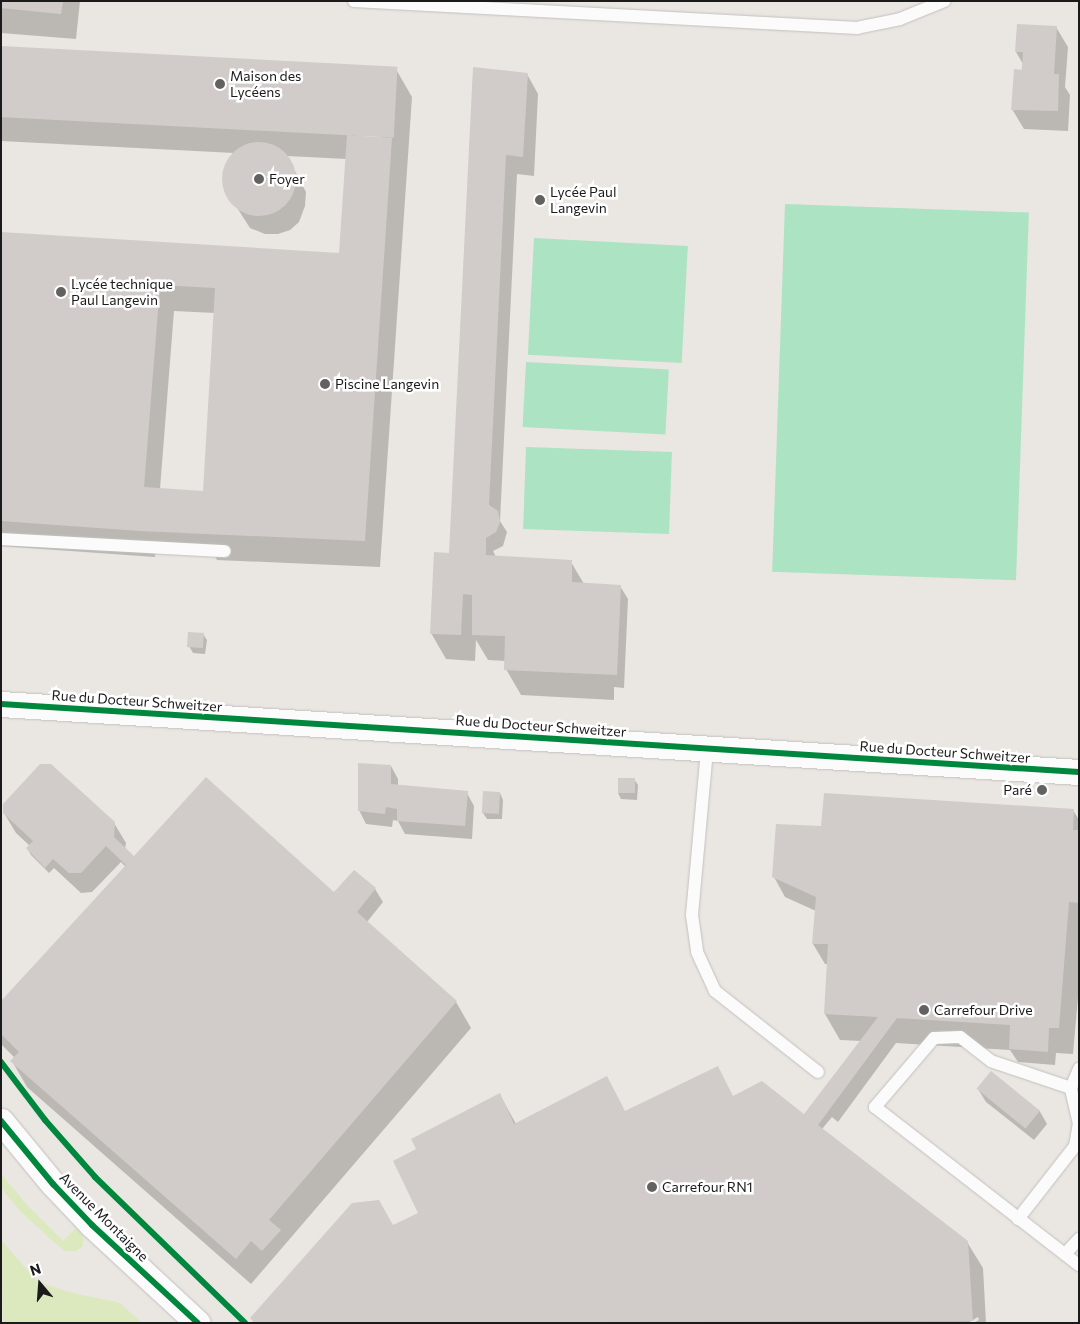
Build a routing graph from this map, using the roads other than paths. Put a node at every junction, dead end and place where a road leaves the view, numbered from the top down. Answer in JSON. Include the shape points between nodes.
{"nodes":[{"id":1,"x":354,"y":1,"type":"edge"},
{"id":2,"x":944,"y":1,"type":"edge"},
{"id":3,"x":1,"y":539,"type":"edge"},
{"id":4,"x":225,"y":551,"type":"dead end"},
{"id":5,"x":1,"y":704,"type":"edge"},
{"id":6,"x":707,"y":750,"type":"junction"},
{"id":7,"x":1079,"y":772,"type":"edge"},
{"id":8,"x":1079,"y":1069,"type":"edge"},
{"id":9,"x":818,"y":1072,"type":"dead end"},
{"id":10,"x":1071,"y":1088,"type":"junction"},
{"id":11,"x":1,"y":1121,"type":"edge"},
{"id":12,"x":1018,"y":1219,"type":"junction"},
{"id":13,"x":1079,"y":1238,"type":"edge"},
{"id":14,"x":1065,"y":1254,"type":"junction"},
{"id":15,"x":1079,"y":1265,"type":"edge"},
{"id":16,"x":198,"y":1323,"type":"edge"}],
"edges":[{"from":1,"to":2,"type":"lane","via":[[857,28],[900,19]]},
{"from":3,"to":4,"type":"lane"},
{"from":5,"to":6,"type":"street","name":"Rue du Docteur Schweitzer"},
{"from":6,"to":7,"type":"street","name":"Rue du Docteur Schweitzer"},
{"from":6,"to":9,"type":"lane","via":[[692,915],[697,952],[715,990]]},
{"from":8,"to":10,"type":"lane"},
{"from":10,"to":12,"type":"lane","via":[[1079,1124],[1075,1146]]},
{"from":10,"to":12,"type":"lane","via":[[991,1061],[960,1038],[934,1038],[875,1107]]},
{"from":11,"to":16,"type":"street","name":"Avenue Montaigne","via":[[92,1225]]},
{"from":12,"to":14,"type":"lane"},
{"from":13,"to":14,"type":"lane"},
{"from":14,"to":15,"type":"lane"}]}
